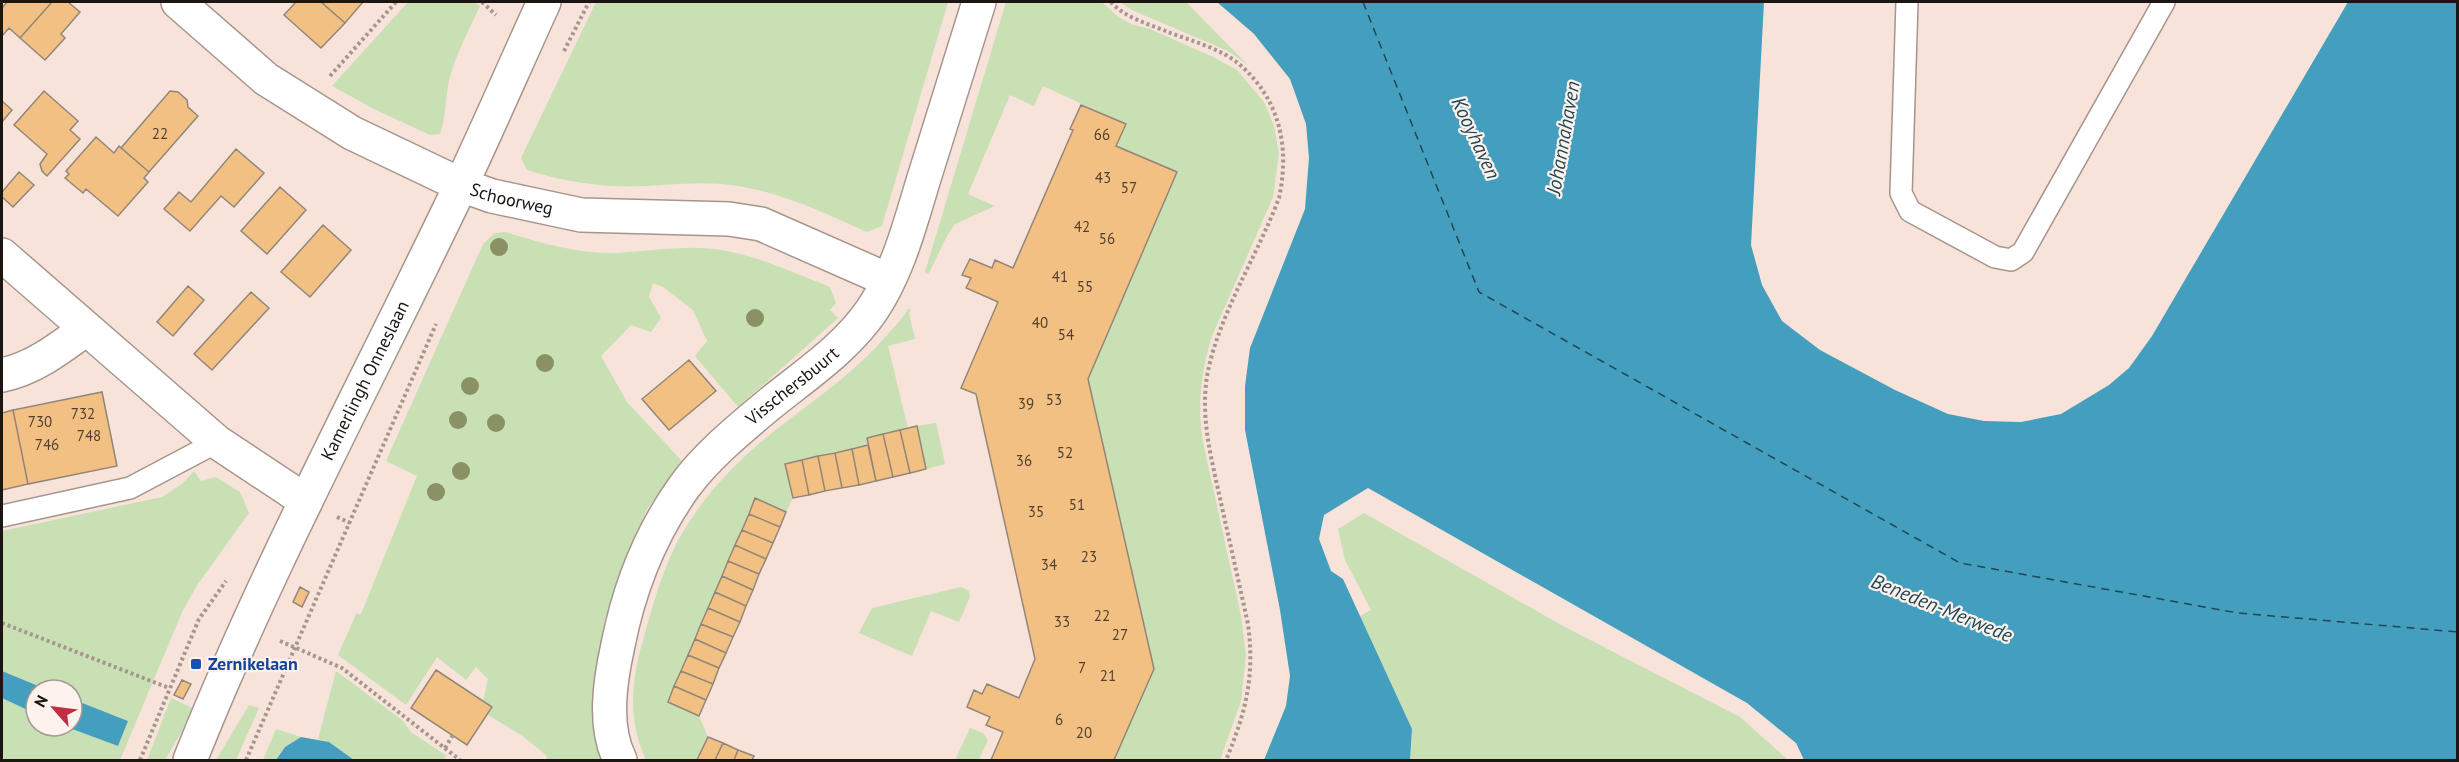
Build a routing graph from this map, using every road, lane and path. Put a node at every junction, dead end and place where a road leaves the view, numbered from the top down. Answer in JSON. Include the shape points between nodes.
{"nodes":[{"id":1,"x":178,"y":2,"type":"edge"},
{"id":2,"x":396,"y":2,"type":"edge"},
{"id":3,"x":482,"y":2,"type":"edge"},
{"id":4,"x":544,"y":2,"type":"edge"},
{"id":5,"x":589,"y":2,"type":"edge"},
{"id":6,"x":979,"y":2,"type":"edge"},
{"id":7,"x":1112,"y":2,"type":"edge"},
{"id":8,"x":1907,"y":2,"type":"edge"},
{"id":9,"x":2164,"y":2,"type":"edge"},
{"id":10,"x":496,"y":15,"type":"dead end"},
{"id":11,"x":564,"y":52,"type":"dead end"},
{"id":12,"x":305,"y":103,"type":"junction"},
{"id":13,"x":461,"y":185,"type":"junction"},
{"id":14,"x":2,"y":255,"type":"edge"},
{"id":15,"x":888,"y":280,"type":"junction"},
{"id":16,"x":440,"y":316,"type":"dead end"},
{"id":17,"x":86,"y":329,"type":"junction"},
{"id":18,"x":2,"y":375,"type":"edge"},
{"id":19,"x":217,"y":442,"type":"junction"},
{"id":20,"x":306,"y":501,"type":"junction"},
{"id":21,"x":2,"y":516,"type":"edge"},
{"id":22,"x":2,"y":623,"type":"edge"},
{"id":23,"x":280,"y":641,"type":"dead end"},
{"id":24,"x":296,"y":647,"type":"junction"},
{"id":25,"x":169,"y":688,"type":"dead end"},
{"id":26,"x":453,"y":735,"type":"dead end"},
{"id":27,"x":445,"y":748,"type":"junction"},
{"id":28,"x":453,"y":755,"type":"junction"},
{"id":29,"x":190,"y":760,"type":"edge"},
{"id":30,"x":246,"y":760,"type":"edge"},
{"id":31,"x":449,"y":760,"type":"edge"},
{"id":32,"x":460,"y":760,"type":"edge"},
{"id":33,"x":620,"y":760,"type":"edge"},
{"id":34,"x":1226,"y":760,"type":"edge"}],
"edges":[{"from":1,"to":12,"type":"street","name":"Schoorweg","via":[[267,79]]},
{"from":2,"to":12,"type":"path"},
{"from":3,"to":10,"type":"path"},
{"from":4,"to":13,"type":"street","name":"Kamerlingh Onneslaan"},
{"from":5,"to":11,"type":"path"},
{"from":6,"to":15,"type":"street","name":"Visschersbuurt","via":[[910,223]]},
{"from":7,"to":34,"type":"path","via":[[1132,17],[1238,63],[1258,83],[1274,110],[1284,146],[1279,198],[1215,344],[1208,373],[1208,441],[1252,652],[1243,717]]},
{"from":8,"to":9,"type":"lane","via":[[1900,193],[1910,211],[1995,257],[2011,260],[2023,252]]},
{"from":12,"to":13,"type":"street","name":"Schoorweg","via":[[352,133]]},
{"from":13,"to":15,"type":"street","name":"Schoorweg","via":[[492,196],[581,215],[729,219],[761,224]]},
{"from":13,"to":20,"type":"street","name":"Kamerlingh Onneslaan"},
{"from":14,"to":17,"type":"street"},
{"from":15,"to":33,"type":"street","name":"Visschersbuurt","via":[[852,335],[760,411],[704,464],[667,514],[633,589],[611,675],[610,728]]},
{"from":16,"to":24,"type":"path"},
{"from":17,"to":18,"type":"street","via":[[53,353]]},
{"from":17,"to":19,"type":"street"},
{"from":19,"to":20,"type":"street"},
{"from":19,"to":21,"type":"lane","via":[[130,488]]},
{"from":20,"to":29,"type":"street","name":"Kamerlingh Onneslaan","via":[[223,677]]},
{"from":22,"to":25,"type":"path"},
{"from":23,"to":24,"type":"path"},
{"from":24,"to":27,"type":"path","via":[[342,668]]},
{"from":24,"to":30,"type":"path"},
{"from":26,"to":27,"type":"path"},
{"from":27,"to":28,"type":"path"},
{"from":28,"to":31,"type":"path"},
{"from":28,"to":32,"type":"path"}]}
